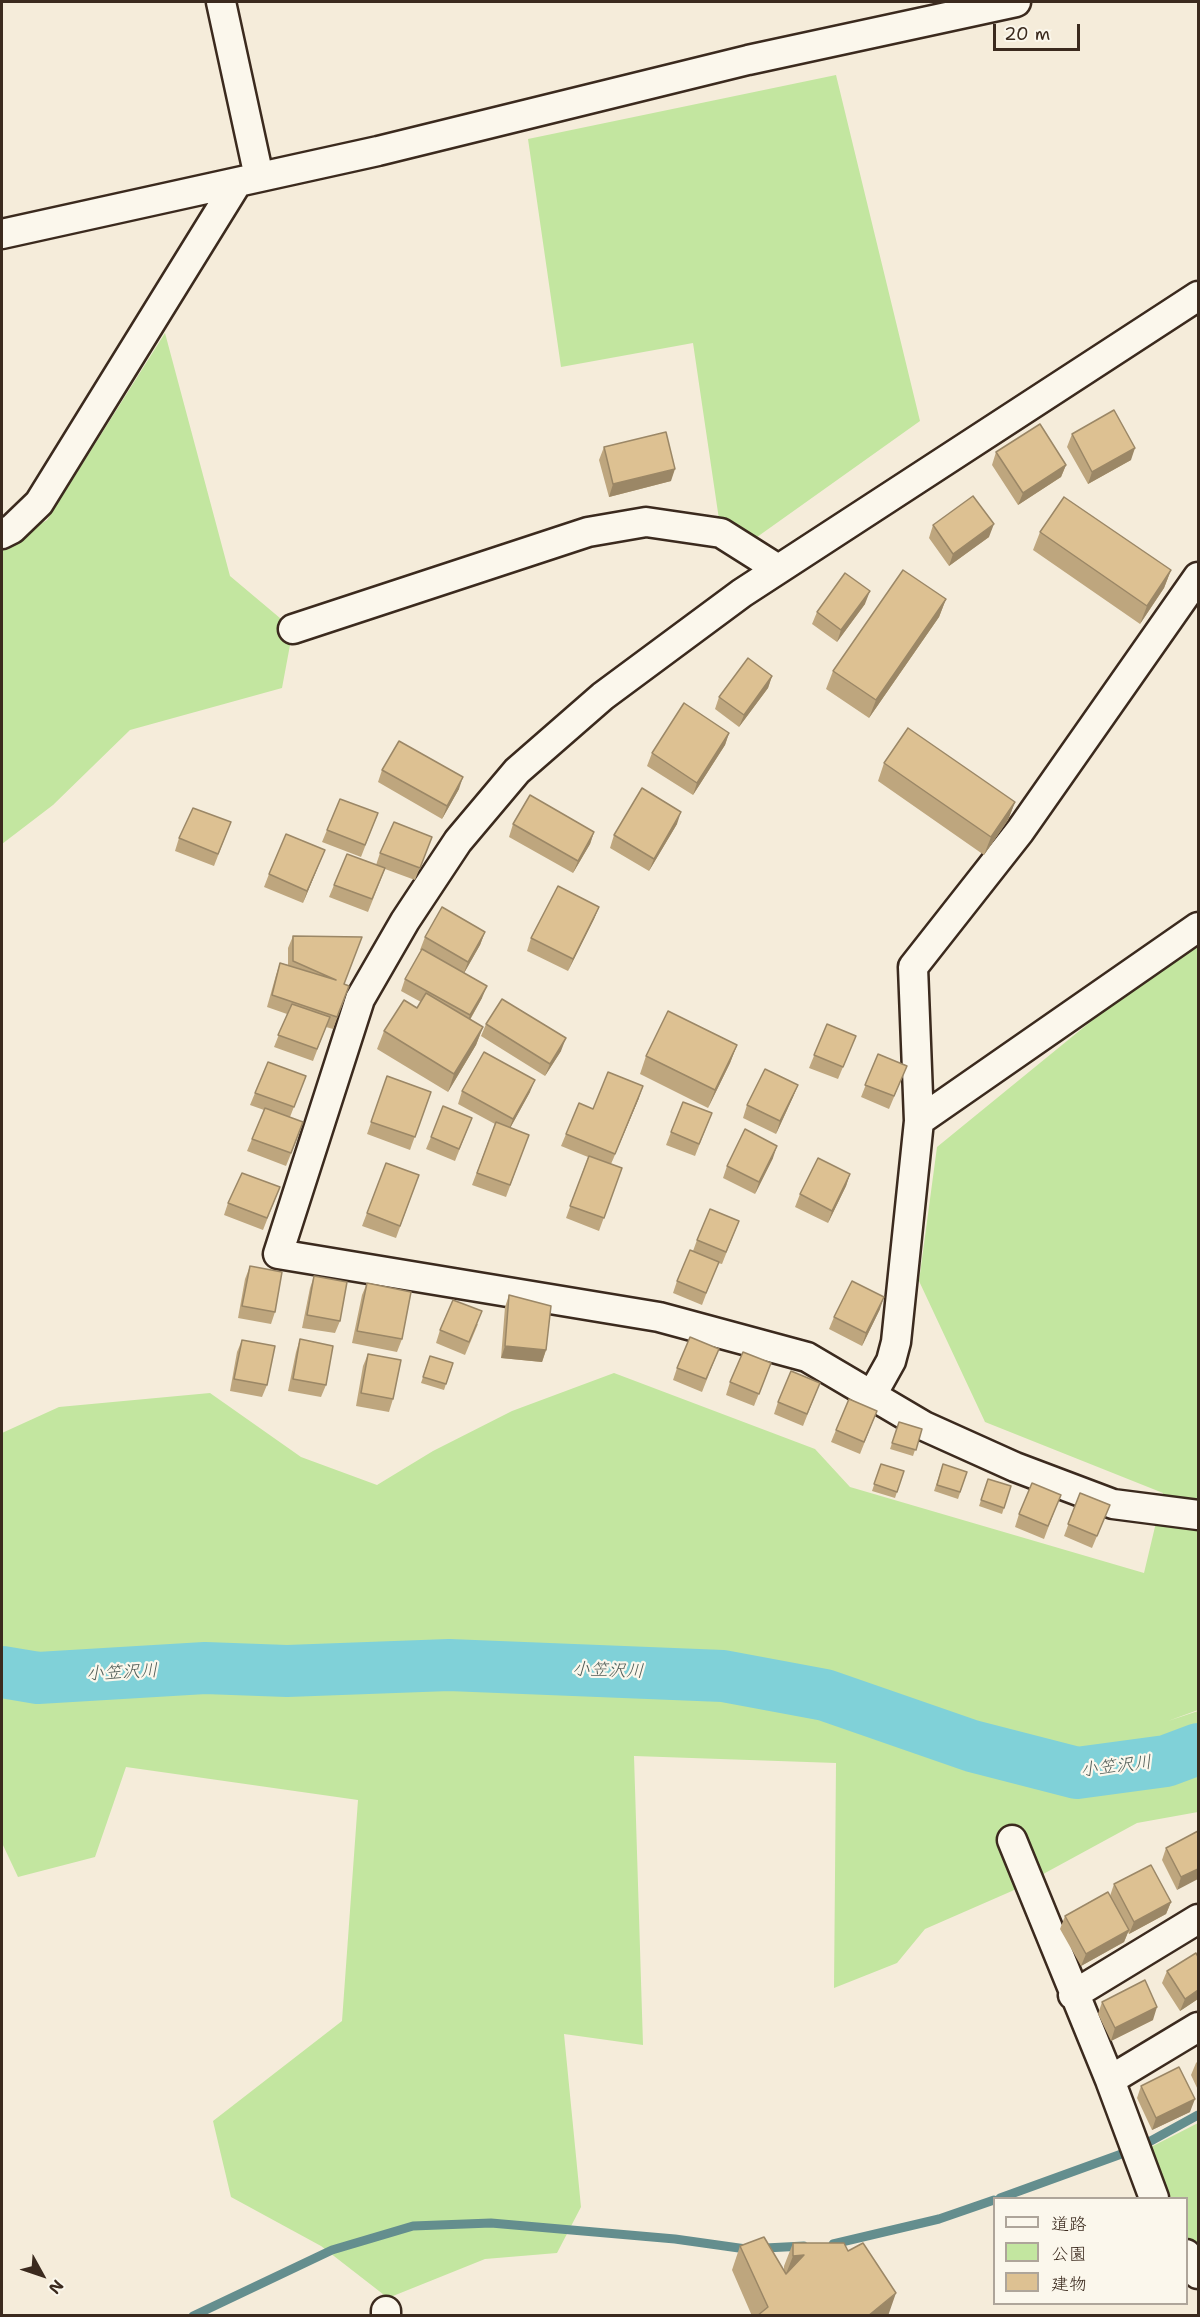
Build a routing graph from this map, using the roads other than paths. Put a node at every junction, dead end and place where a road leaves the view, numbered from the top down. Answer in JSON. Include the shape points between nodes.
{"nodes":[{"id":1,"x":221,"y":2,"type":"edge"},
{"id":2,"x":1016,"y":2,"type":"edge"},
{"id":3,"x":248,"y":180,"type":"junction"},
{"id":4,"x":2,"y":234,"type":"edge"},
{"id":5,"x":1198,"y":296,"type":"edge"},
{"id":6,"x":2,"y":534,"type":"edge"},
{"id":7,"x":778,"y":569,"type":"junction"},
{"id":8,"x":1198,"y":577,"type":"edge"},
{"id":9,"x":293,"y":629,"type":"dead end"},
{"id":10,"x":1198,"y":927,"type":"edge"},
{"id":11,"x":919,"y":1121,"type":"junction"},
{"id":12,"x":872,"y":1395,"type":"junction"},
{"id":13,"x":1198,"y":1515,"type":"edge"},
{"id":14,"x":1011,"y":1840,"type":"dead end"},
{"id":15,"x":1198,"y":1919,"type":"edge"},
{"id":16,"x":1073,"y":1995,"type":"junction"},
{"id":17,"x":1198,"y":2027,"type":"edge"},
{"id":18,"x":1110,"y":2080,"type":"junction"},
{"id":19,"x":1153,"y":2197,"type":"edge"},
{"id":20,"x":1188,"y":2257,"type":"edge"},
{"id":21,"x":1198,"y":2274,"type":"edge"}],
"edges":[{"from":1,"to":3,"type":"street"},
{"from":2,"to":3,"type":"street","via":[[747,60]]},
{"from":3,"to":4,"type":"street"},
{"from":3,"to":6,"type":"street","via":[[39,503]]},
{"from":5,"to":7,"type":"street"},
{"from":7,"to":9,"type":"street","via":[[721,533],[646,522],[588,532]]},
{"from":7,"to":12,"type":"street","via":[[603,696],[517,771],[458,840],[360,999],[278,1254],[658,1317],[807,1357]]},
{"from":8,"to":11,"type":"street","via":[[1020,831],[913,967]]},
{"from":10,"to":11,"type":"street"},
{"from":11,"to":12,"type":"street","via":[[896,1342]]},
{"from":12,"to":13,"type":"street","via":[[924,1426],[1015,1467],[1113,1504]]},
{"from":14,"to":16,"type":"street"},
{"from":15,"to":16,"type":"street"},
{"from":16,"to":18,"type":"street"},
{"from":17,"to":18,"type":"street"},
{"from":18,"to":19,"type":"street"},
{"from":20,"to":21,"type":"street"}]}
